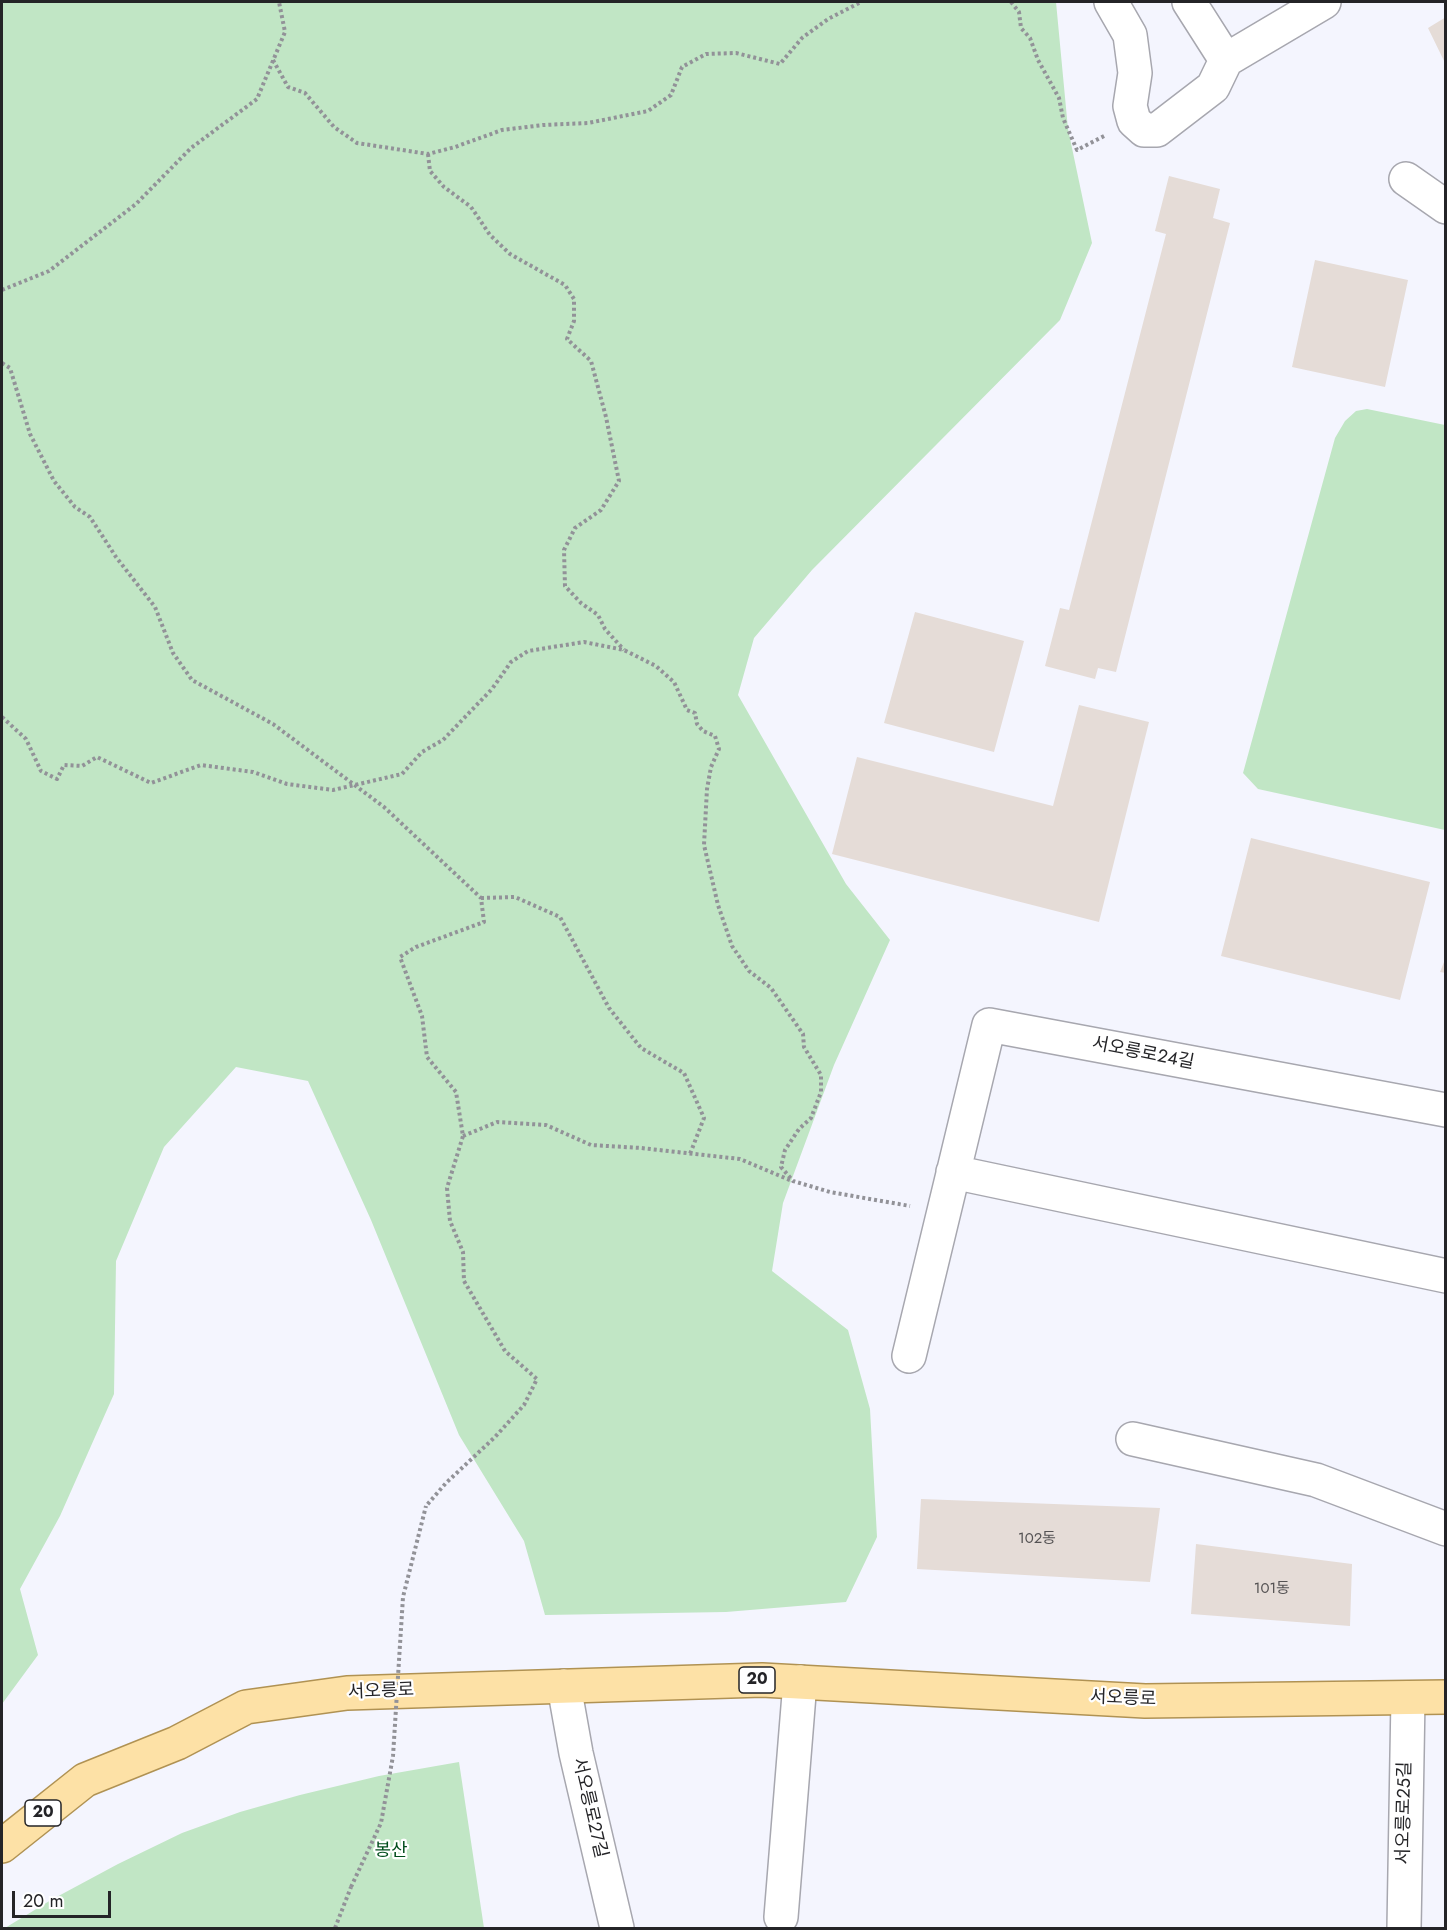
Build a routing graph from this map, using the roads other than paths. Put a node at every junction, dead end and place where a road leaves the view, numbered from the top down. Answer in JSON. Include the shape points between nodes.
{"nodes":[{"id":1,"x":1111,"y":2,"type":"edge"},
{"id":2,"x":1188,"y":2,"type":"edge"},
{"id":3,"x":1324,"y":2,"type":"edge"},
{"id":4,"x":1226,"y":60,"type":"junction"},
{"id":5,"x":1406,"y":179,"type":"dead end"},
{"id":6,"x":1446,"y":207,"type":"edge"},
{"id":7,"x":1446,"y":1110,"type":"edge"},
{"id":8,"x":954,"y":1172,"type":"junction"},
{"id":9,"x":1446,"y":1276,"type":"edge"},
{"id":10,"x":909,"y":1356,"type":"dead end"},
{"id":11,"x":1133,"y":1439,"type":"dead end"},
{"id":12,"x":1446,"y":1529,"type":"edge"},
{"id":13,"x":800,"y":1682,"type":"junction"},
{"id":14,"x":564,"y":1686,"type":"junction"},
{"id":15,"x":1446,"y":1697,"type":"edge"},
{"id":16,"x":1408,"y":1698,"type":"junction"},
{"id":17,"x":2,"y":1846,"type":"edge"},
{"id":18,"x":781,"y":1917,"type":"dead end"},
{"id":19,"x":617,"y":1929,"type":"edge"},
{"id":20,"x":1404,"y":1929,"type":"edge"}],
"edges":[{"from":1,"to":4,"type":"street","via":[[1130,35],[1135,73],[1130,106],[1134,121],[1144,130],[1157,130],[1214,87]]},
{"from":2,"to":4,"type":"street"},
{"from":3,"to":4,"type":"street"},
{"from":5,"to":6,"type":"street"},
{"from":7,"to":8,"type":"street","name":"서오릉로24길","via":[[989,1025]]},
{"from":8,"to":9,"type":"street"},
{"from":8,"to":10,"type":"street","name":"서오릉로24길"},
{"from":11,"to":12,"type":"street","via":[[1316,1480]]},
{"from":13,"to":14,"type":"main road","name":"서오릉로","number":"20"},
{"from":13,"to":16,"type":"main road","name":"서오릉로","number":"20","via":[[1145,1701]]},
{"from":13,"to":18,"type":"street"},
{"from":14,"to":17,"type":"main road","name":"서오릉로","number":"20","via":[[347,1693],[246,1707],[177,1743],[85,1780]]},
{"from":14,"to":19,"type":"street","name":"서오릉로27길"},
{"from":15,"to":16,"type":"main road","name":"서오릉로","number":"20"},
{"from":16,"to":20,"type":"street","name":"서오릉로25길"}]}
